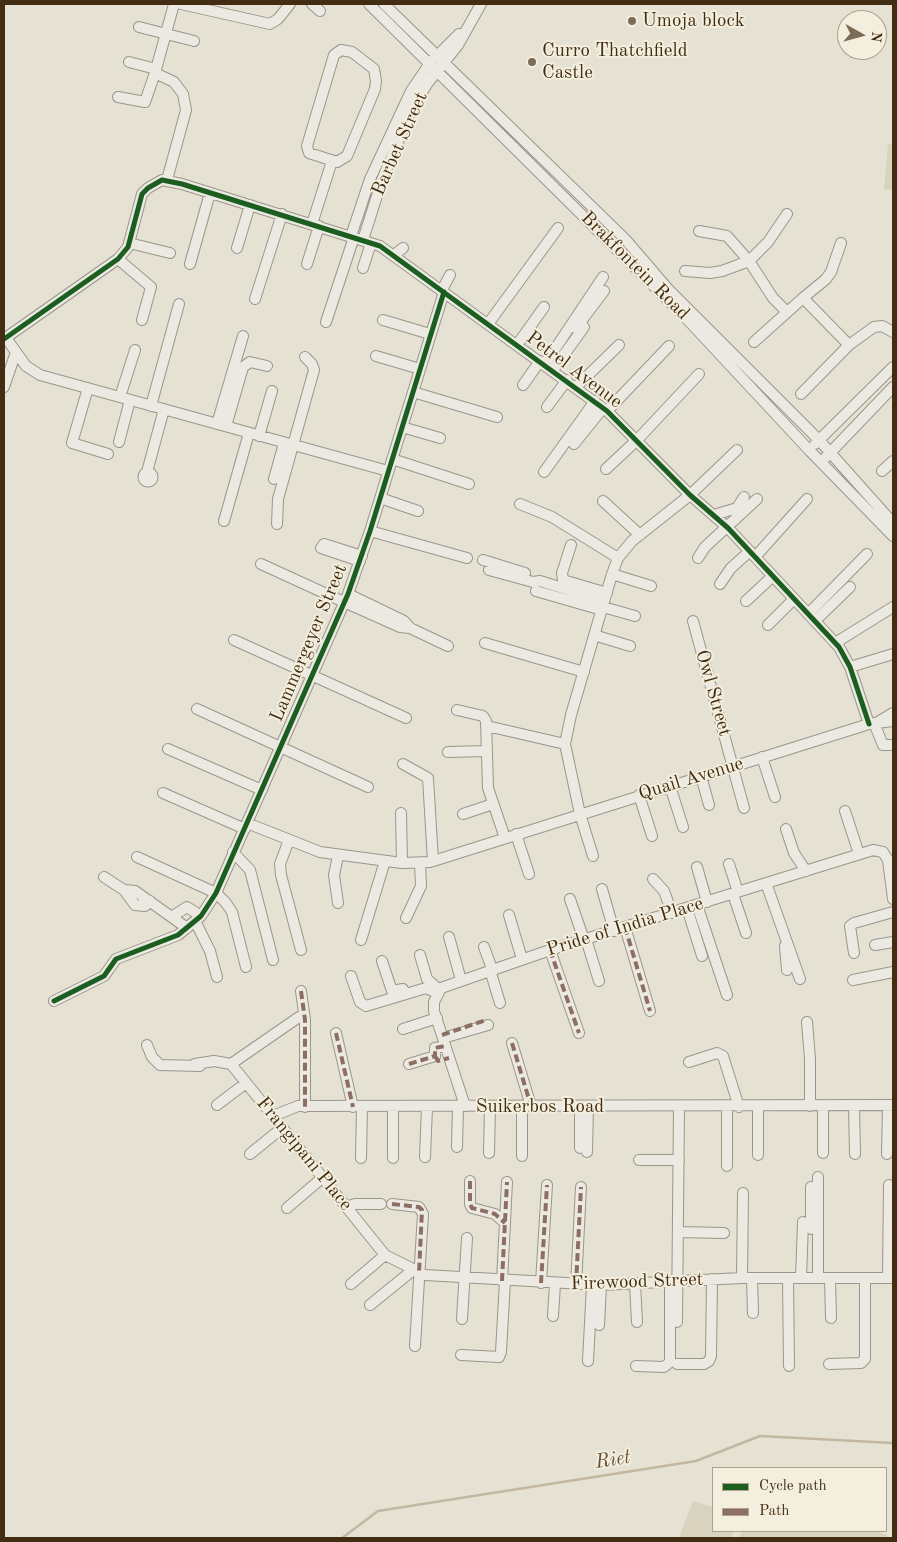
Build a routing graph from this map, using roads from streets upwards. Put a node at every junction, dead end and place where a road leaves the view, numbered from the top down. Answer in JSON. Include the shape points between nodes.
{"nodes":[{"id":1,"x":174,"y":4,"type":"edge"},
{"id":2,"x":180,"y":4,"type":"edge"},
{"id":3,"x":290,"y":4,"type":"edge"},
{"id":4,"x":312,"y":4,"type":"edge"},
{"id":5,"x":369,"y":4,"type":"edge"},
{"id":6,"x":384,"y":4,"type":"edge"},
{"id":7,"x":473,"y":4,"type":"edge"},
{"id":8,"x":481,"y":4,"type":"edge"},
{"id":9,"x":320,"y":11,"type":"dead end"},
{"id":10,"x":139,"y":27,"type":"dead end"},
{"id":11,"x":166,"y":34,"type":"junction"},
{"id":12,"x":194,"y":41,"type":"dead end"},
{"id":13,"x":442,"y":58,"type":"junction"},
{"id":14,"x":129,"y":62,"type":"dead end"},
{"id":15,"x":433,"y":67,"type":"junction"},
{"id":16,"x":156,"y":71,"type":"junction"},
{"id":17,"x":118,"y":96,"type":"dead end"},
{"id":18,"x":332,"y":161,"type":"junction"},
{"id":19,"x":168,"y":180,"type":"junction"},
{"id":20,"x":368,"y":184,"type":"junction"},
{"id":21,"x":379,"y":189,"type":"junction"},
{"id":22,"x":212,"y":194,"type":"junction"},
{"id":23,"x":250,"y":205,"type":"junction"},
{"id":24,"x":787,"y":214,"type":"dead end"},
{"id":25,"x":284,"y":215,"type":"junction"},
{"id":26,"x":316,"y":225,"type":"junction"},
{"id":27,"x":558,"y":228,"type":"dead end"},
{"id":28,"x":699,"y":231,"type":"dead end"},
{"id":29,"x":203,"y":237,"type":"dead end"},
{"id":30,"x":360,"y":239,"type":"junction"},
{"id":31,"x":129,"y":243,"type":"junction"},
{"id":32,"x":842,"y":243,"type":"dead end"},
{"id":33,"x":237,"y":248,"type":"dead end"},
{"id":34,"x":403,"y":248,"type":"dead end"},
{"id":35,"x":170,"y":253,"type":"dead end"},
{"id":36,"x":394,"y":255,"type":"junction"},
{"id":37,"x":118,"y":259,"type":"junction"},
{"id":38,"x":749,"y":261,"type":"junction"},
{"id":39,"x":190,"y":264,"type":"dead end"},
{"id":40,"x":307,"y":264,"type":"dead end"},
{"id":41,"x":363,"y":268,"type":"dead end"},
{"id":42,"x":685,"y":271,"type":"dead end"},
{"id":43,"x":450,"y":275,"type":"dead end"},
{"id":44,"x":603,"y":277,"type":"dead end"},
{"id":45,"x":443,"y":291,"type":"junction"},
{"id":46,"x":604,"y":291,"type":"dead end"},
{"id":47,"x":259,"y":296,"type":"dead end"},
{"id":48,"x":803,"y":298,"type":"junction"},
{"id":49,"x":179,"y":304,"type":"dead end"},
{"id":50,"x":544,"y":307,"type":"dead end"},
{"id":51,"x":786,"y":311,"type":"junction"},
{"id":52,"x":335,"y":313,"type":"dead end"},
{"id":53,"x":142,"y":320,"type":"dead end"},
{"id":54,"x":383,"y":320,"type":"dead end"},
{"id":55,"x":326,"y":322,"type":"dead end"},
{"id":56,"x":488,"y":324,"type":"junction"},
{"id":57,"x":584,"y":327,"type":"dead end"},
{"id":58,"x":893,"y":332,"type":"edge"},
{"id":59,"x":430,"y":334,"type":"junction"},
{"id":60,"x":243,"y":336,"type":"dead end"},
{"id":61,"x":5,"y":339,"type":"edge"},
{"id":62,"x":754,"y":342,"type":"dead end"},
{"id":63,"x":517,"y":345,"type":"junction"},
{"id":64,"x":618,"y":345,"type":"dead end"},
{"id":65,"x":848,"y":345,"type":"junction"},
{"id":66,"x":670,"y":346,"type":"dead end"},
{"id":67,"x":135,"y":350,"type":"dead end"},
{"id":68,"x":16,"y":352,"type":"junction"},
{"id":69,"x":376,"y":356,"type":"dead end"},
{"id":70,"x":305,"y":357,"type":"dead end"},
{"id":71,"x":547,"y":365,"type":"junction"},
{"id":72,"x":267,"y":366,"type":"dead end"},
{"id":73,"x":893,"y":368,"type":"edge"},
{"id":74,"x":420,"y":369,"type":"junction"},
{"id":75,"x":699,"y":374,"type":"dead end"},
{"id":76,"x":567,"y":380,"type":"junction"},
{"id":77,"x":523,"y":385,"type":"dead end"},
{"id":78,"x":4,"y":387,"type":"edge"},
{"id":79,"x":576,"y":387,"type":"junction"},
{"id":80,"x":893,"y":387,"type":"edge"},
{"id":81,"x":88,"y":388,"type":"junction"},
{"id":82,"x":272,"y":391,"type":"dead end"},
{"id":83,"x":412,"y":392,"type":"junction"},
{"id":84,"x":800,"y":394,"type":"dead end"},
{"id":85,"x":125,"y":399,"type":"junction"},
{"id":86,"x":151,"y":406,"type":"junction"},
{"id":87,"x":547,"y":407,"type":"dead end"},
{"id":88,"x":601,"y":407,"type":"junction"},
{"id":89,"x":167,"y":410,"type":"junction"},
{"id":90,"x":498,"y":417,"type":"dead end"},
{"id":91,"x":222,"y":425,"type":"junction"},
{"id":92,"x":402,"y":427,"type":"junction"},
{"id":93,"x":248,"y":433,"type":"junction"},
{"id":94,"x":259,"y":436,"type":"junction"},
{"id":95,"x":440,"y":438,"type":"dead end"},
{"id":96,"x":637,"y":440,"type":"junction"},
{"id":97,"x":819,"y":440,"type":"junction"},
{"id":98,"x":119,"y":442,"type":"dead end"},
{"id":99,"x":289,"y":444,"type":"junction"},
{"id":100,"x":574,"y":444,"type":"dead end"},
{"id":101,"x":737,"y":450,"type":"dead end"},
{"id":102,"x":809,"y":450,"type":"junction"},
{"id":103,"x":830,"y":453,"type":"junction"},
{"id":104,"x":108,"y":454,"type":"dead end"},
{"id":105,"x":392,"y":459,"type":"junction"},
{"id":106,"x":893,"y":461,"type":"edge"},
{"id":107,"x":821,"y":462,"type":"junction"},
{"id":108,"x":606,"y":469,"type":"dead end"},
{"id":109,"x":388,"y":471,"type":"junction"},
{"id":110,"x":882,"y":471,"type":"dead end"},
{"id":111,"x":544,"y":472,"type":"dead end"},
{"id":112,"x":150,"y":473,"type":"dead end"},
{"id":113,"x":274,"y":479,"type":"dead end"},
{"id":114,"x":468,"y":484,"type":"dead end"},
{"id":115,"x":690,"y":495,"type":"junction"},
{"id":116,"x":744,"y":497,"type":"dead end"},
{"id":117,"x":380,"y":498,"type":"junction"},
{"id":118,"x":757,"y":499,"type":"dead end"},
{"id":119,"x":807,"y":499,"type":"dead end"},
{"id":120,"x":603,"y":501,"type":"dead end"},
{"id":121,"x":520,"y":504,"type":"dead end"},
{"id":122,"x":418,"y":511,"type":"dead end"},
{"id":123,"x":714,"y":516,"type":"junction"},
{"id":124,"x":224,"y":521,"type":"dead end"},
{"id":125,"x":893,"y":523,"type":"edge"},
{"id":126,"x":277,"y":524,"type":"dead end"},
{"id":127,"x":728,"y":528,"type":"junction"},
{"id":128,"x":370,"y":531,"type":"junction"},
{"id":129,"x":640,"y":535,"type":"junction"},
{"id":130,"x":893,"y":536,"type":"edge"},
{"id":131,"x":571,"y":545,"type":"dead end"},
{"id":132,"x":342,"y":553,"type":"dead end"},
{"id":133,"x":753,"y":554,"type":"junction"},
{"id":134,"x":867,"y":554,"type":"dead end"},
{"id":135,"x":361,"y":558,"type":"junction"},
{"id":136,"x":467,"y":558,"type":"dead end"},
{"id":137,"x":618,"y":558,"type":"junction"},
{"id":138,"x":698,"y":558,"type":"dead end"},
{"id":139,"x":483,"y":560,"type":"dead end"},
{"id":140,"x":261,"y":564,"type":"dead end"},
{"id":141,"x":859,"y":569,"type":"dead end"},
{"id":142,"x":489,"y":570,"type":"dead end"},
{"id":143,"x":612,"y":574,"type":"junction"},
{"id":144,"x":774,"y":576,"type":"junction"},
{"id":145,"x":540,"y":581,"type":"junction"},
{"id":146,"x":720,"y":584,"type":"dead end"},
{"id":147,"x":652,"y":586,"type":"dead end"},
{"id":148,"x":850,"y":587,"type":"dead end"},
{"id":149,"x":536,"y":591,"type":"dead end"},
{"id":150,"x":346,"y":598,"type":"junction"},
{"id":151,"x":794,"y":599,"type":"junction"},
{"id":152,"x":746,"y":601,"type":"dead end"},
{"id":153,"x":604,"y":603,"type":"junction"},
{"id":154,"x":893,"y":607,"type":"edge"},
{"id":155,"x":635,"y":616,"type":"dead end"},
{"id":156,"x":811,"y":617,"type":"junction"},
{"id":157,"x":693,"y":621,"type":"dead end"},
{"id":158,"x":768,"y":624,"type":"dead end"},
{"id":159,"x":594,"y":635,"type":"junction"},
{"id":160,"x":234,"y":640,"type":"dead end"},
{"id":161,"x":484,"y":643,"type":"dead end"},
{"id":162,"x":835,"y":643,"type":"junction"},
{"id":163,"x":448,"y":646,"type":"dead end"},
{"id":164,"x":630,"y":646,"type":"dead end"},
{"id":165,"x":893,"y":654,"type":"edge"},
{"id":166,"x":850,"y":668,"type":"junction"},
{"id":167,"x":584,"y":672,"type":"junction"},
{"id":168,"x":312,"y":676,"type":"junction"},
{"id":169,"x":197,"y":709,"type":"dead end"},
{"id":170,"x":457,"y":710,"type":"dead end"},
{"id":171,"x":893,"y":712,"type":"edge"},
{"id":172,"x":406,"y":718,"type":"dead end"},
{"id":173,"x":893,"y":721,"type":"edge"},
{"id":174,"x":874,"y":723,"type":"junction"},
{"id":175,"x":486,"y":726,"type":"junction"},
{"id":176,"x":565,"y":744,"type":"junction"},
{"id":177,"x":893,"y":745,"type":"edge"},
{"id":178,"x":168,"y":748,"type":"dead end"},
{"id":179,"x":280,"y":748,"type":"junction"},
{"id":180,"x":486,"y":751,"type":"junction"},
{"id":181,"x":448,"y":752,"type":"dead end"},
{"id":182,"x":762,"y":757,"type":"junction"},
{"id":183,"x":403,"y":764,"type":"dead end"},
{"id":184,"x":734,"y":766,"type":"junction"},
{"id":185,"x":701,"y":776,"type":"junction"},
{"id":186,"x":670,"y":786,"type":"junction"},
{"id":187,"x":368,"y":787,"type":"dead end"},
{"id":188,"x":262,"y":790,"type":"junction"},
{"id":189,"x":163,"y":792,"type":"dead end"},
{"id":190,"x":638,"y":795,"type":"junction"},
{"id":191,"x":774,"y":797,"type":"dead end"},
{"id":192,"x":494,"y":799,"type":"junction"},
{"id":193,"x":709,"y":805,"type":"dead end"},
{"id":194,"x":744,"y":808,"type":"dead end"},
{"id":195,"x":844,"y":811,"type":"dead end"},
{"id":196,"x":401,"y":813,"type":"dead end"},
{"id":197,"x":463,"y":814,"type":"dead end"},
{"id":198,"x":580,"y":814,"type":"junction"},
{"id":199,"x":246,"y":826,"type":"junction"},
{"id":200,"x":682,"y":827,"type":"dead end"},
{"id":201,"x":786,"y":829,"type":"dead end"},
{"id":202,"x":511,"y":836,"type":"junction"},
{"id":203,"x":652,"y":836,"type":"dead end"},
{"id":204,"x":289,"y":840,"type":"junction"},
{"id":205,"x":233,"y":852,"type":"junction"},
{"id":206,"x":859,"y":854,"type":"junction"},
{"id":207,"x":338,"y":856,"type":"junction"},
{"id":208,"x":593,"y":856,"type":"dead end"},
{"id":209,"x":890,"y":857,"type":"edge"},
{"id":210,"x":137,"y":858,"type":"dead end"},
{"id":211,"x":385,"y":861,"type":"junction"},
{"id":212,"x":433,"y":861,"type":"junction"},
{"id":213,"x":402,"y":863,"type":"junction"},
{"id":214,"x":420,"y":863,"type":"junction"},
{"id":215,"x":729,"y":864,"type":"dead end"},
{"id":216,"x":696,"y":867,"type":"dead end"},
{"id":217,"x":806,"y":871,"type":"junction"},
{"id":218,"x":529,"y":874,"type":"dead end"},
{"id":219,"x":104,"y":877,"type":"dead end"},
{"id":220,"x":653,"y":879,"type":"dead end"},
{"id":221,"x":766,"y":884,"type":"junction"},
{"id":222,"x":602,"y":889,"type":"dead end"},
{"id":223,"x":216,"y":893,"type":"junction"},
{"id":224,"x":735,"y":893,"type":"junction"},
{"id":225,"x":570,"y":899,"type":"dead end"},
{"id":226,"x":893,"y":899,"type":"edge"},
{"id":227,"x":338,"y":903,"type":"dead end"},
{"id":228,"x":696,"y":906,"type":"junction"},
{"id":229,"x":569,"y":910,"type":"dead end"},
{"id":230,"x":893,"y":912,"type":"edge"},
{"id":231,"x":672,"y":913,"type":"junction"},
{"id":232,"x":509,"y":915,"type":"dead end"},
{"id":233,"x":173,"y":916,"type":"junction"},
{"id":234,"x":406,"y":918,"type":"dead end"},
{"id":235,"x":198,"y":919,"type":"junction"},
{"id":236,"x":187,"y":928,"type":"junction"},
{"id":237,"x":626,"y":928,"type":"junction"},
{"id":238,"x":614,"y":931,"type":"junction"},
{"id":239,"x":746,"y":933,"type":"dead end"},
{"id":240,"x":449,"y":937,"type":"dead end"},
{"id":241,"x":784,"y":938,"type":"junction"},
{"id":242,"x":361,"y":940,"type":"dead end"},
{"id":243,"x":583,"y":940,"type":"junction"},
{"id":244,"x":893,"y":942,"type":"edge"},
{"id":245,"x":875,"y":945,"type":"dead end"},
{"id":246,"x":484,"y":947,"type":"dead end"},
{"id":247,"x":301,"y":950,"type":"dead end"},
{"id":248,"x":550,"y":950,"type":"junction"},
{"id":249,"x":854,"y":952,"type":"dead end"},
{"id":250,"x":702,"y":956,"type":"dead end"},
{"id":251,"x":522,"y":959,"type":"junction"},
{"id":252,"x":274,"y":960,"type":"dead end"},
{"id":253,"x":382,"y":961,"type":"dead end"},
{"id":254,"x":246,"y":967,"type":"dead end"},
{"id":255,"x":491,"y":970,"type":"junction"},
{"id":256,"x":787,"y":970,"type":"dead end"},
{"id":257,"x":893,"y":972,"type":"edge"},
{"id":258,"x":351,"y":976,"type":"dead end"},
{"id":259,"x":217,"y":977,"type":"dead end"},
{"id":260,"x":715,"y":978,"type":"dead end"},
{"id":261,"x":800,"y":979,"type":"dead end"},
{"id":262,"x":461,"y":980,"type":"junction"},
{"id":263,"x":853,"y":980,"type":"dead end"},
{"id":264,"x":599,"y":981,"type":"dead end"},
{"id":265,"x":424,"y":986,"type":"junction"},
{"id":266,"x":438,"y":991,"type":"junction"},
{"id":267,"x":301,"y":992,"type":"dead end"},
{"id":268,"x":727,"y":995,"type":"dead end"},
{"id":269,"x":54,"y":1000,"type":"dead end"},
{"id":270,"x":500,"y":1003,"type":"dead end"},
{"id":271,"x":650,"y":1010,"type":"dead end"},
{"id":272,"x":299,"y":1017,"type":"dead end"},
{"id":273,"x":437,"y":1018,"type":"junction"},
{"id":274,"x":807,"y":1022,"type":"dead end"},
{"id":275,"x":487,"y":1023,"type":"dead end"},
{"id":276,"x":276,"y":1027,"type":"dead end"},
{"id":277,"x":403,"y":1029,"type":"dead end"},
{"id":278,"x":579,"y":1033,"type":"dead end"},
{"id":279,"x":339,"y":1035,"type":"dead end"},
{"id":280,"x":443,"y":1040,"type":"junction"},
{"id":281,"x":512,"y":1042,"type":"dead end"},
{"id":282,"x":147,"y":1045,"type":"dead end"},
{"id":283,"x":434,"y":1056,"type":"junction"},
{"id":284,"x":449,"y":1058,"type":"junction"},
{"id":285,"x":689,"y":1062,"type":"dead end"},
{"id":286,"x":226,"y":1063,"type":"junction"},
{"id":287,"x":410,"y":1064,"type":"dead end"},
{"id":288,"x":246,"y":1083,"type":"junction"},
{"id":289,"x":218,"y":1105,"type":"dead end"},
{"id":290,"x":305,"y":1106,"type":"junction"},
{"id":291,"x":461,"y":1106,"type":"junction"},
{"id":292,"x":490,"y":1106,"type":"junction"},
{"id":293,"x":527,"y":1106,"type":"junction"},
{"id":294,"x":584,"y":1106,"type":"junction"},
{"id":295,"x":739,"y":1106,"type":"junction"},
{"id":296,"x":758,"y":1106,"type":"junction"},
{"id":297,"x":817,"y":1106,"type":"junction"},
{"id":298,"x":854,"y":1106,"type":"junction"},
{"id":299,"x":890,"y":1106,"type":"edge"},
{"id":300,"x":358,"y":1107,"type":"junction"},
{"id":301,"x":393,"y":1107,"type":"junction"},
{"id":302,"x":427,"y":1107,"type":"junction"},
{"id":303,"x":679,"y":1107,"type":"junction"},
{"id":304,"x":727,"y":1107,"type":"junction"},
{"id":305,"x":273,"y":1116,"type":"junction"},
{"id":306,"x":282,"y":1128,"type":"junction"},
{"id":307,"x":817,"y":1140,"type":"dead end"},
{"id":308,"x":457,"y":1147,"type":"dead end"},
{"id":309,"x":583,"y":1150,"type":"dead end"},
{"id":310,"x":489,"y":1153,"type":"dead end"},
{"id":311,"x":823,"y":1153,"type":"dead end"},
{"id":312,"x":250,"y":1154,"type":"dead end"},
{"id":313,"x":855,"y":1154,"type":"dead end"},
{"id":314,"x":887,"y":1154,"type":"dead end"},
{"id":315,"x":758,"y":1155,"type":"dead end"},
{"id":316,"x":522,"y":1156,"type":"dead end"},
{"id":317,"x":426,"y":1157,"type":"dead end"},
{"id":318,"x":361,"y":1158,"type":"dead end"},
{"id":319,"x":393,"y":1158,"type":"dead end"},
{"id":320,"x":639,"y":1160,"type":"dead end"},
{"id":321,"x":679,"y":1160,"type":"junction"},
{"id":322,"x":726,"y":1166,"type":"dead end"},
{"id":323,"x":818,"y":1177,"type":"dead end"},
{"id":324,"x":322,"y":1178,"type":"junction"},
{"id":325,"x":470,"y":1181,"type":"dead end"},
{"id":326,"x":507,"y":1182,"type":"dead end"},
{"id":327,"x":547,"y":1185,"type":"dead end"},
{"id":328,"x":889,"y":1185,"type":"dead end"},
{"id":329,"x":581,"y":1187,"type":"dead end"},
{"id":330,"x":811,"y":1187,"type":"dead end"},
{"id":331,"x":743,"y":1193,"type":"dead end"},
{"id":332,"x":381,"y":1204,"type":"dead end"},
{"id":333,"x":392,"y":1204,"type":"dead end"},
{"id":334,"x":346,"y":1207,"type":"junction"},
{"id":335,"x":287,"y":1208,"type":"dead end"},
{"id":336,"x":802,"y":1222,"type":"dead end"},
{"id":337,"x":505,"y":1223,"type":"junction"},
{"id":338,"x":679,"y":1232,"type":"junction"},
{"id":339,"x":724,"y":1233,"type":"dead end"},
{"id":340,"x":467,"y":1238,"type":"dead end"},
{"id":341,"x":385,"y":1255,"type":"junction"},
{"id":342,"x":416,"y":1271,"type":"junction"},
{"id":343,"x":747,"y":1278,"type":"junction"},
{"id":344,"x":788,"y":1278,"type":"junction"},
{"id":345,"x":810,"y":1278,"type":"junction"},
{"id":346,"x":830,"y":1278,"type":"junction"},
{"id":347,"x":865,"y":1278,"type":"junction"},
{"id":348,"x":891,"y":1278,"type":"edge"},
{"id":349,"x":464,"y":1279,"type":"junction"},
{"id":350,"x":712,"y":1279,"type":"junction"},
{"id":351,"x":504,"y":1281,"type":"junction"},
{"id":352,"x":674,"y":1281,"type":"junction"},
{"id":353,"x":541,"y":1283,"type":"junction"},
{"id":354,"x":351,"y":1284,"type":"dead end"},
{"id":355,"x":555,"y":1284,"type":"junction"},
{"id":356,"x":635,"y":1284,"type":"junction"},
{"id":357,"x":576,"y":1285,"type":"junction"},
{"id":358,"x":597,"y":1285,"type":"junction"},
{"id":359,"x":370,"y":1305,"type":"dead end"},
{"id":360,"x":753,"y":1313,"type":"dead end"},
{"id":361,"x":553,"y":1316,"type":"dead end"},
{"id":362,"x":831,"y":1318,"type":"dead end"},
{"id":363,"x":462,"y":1319,"type":"dead end"},
{"id":364,"x":637,"y":1322,"type":"dead end"},
{"id":365,"x":677,"y":1322,"type":"dead end"},
{"id":366,"x":599,"y":1325,"type":"dead end"},
{"id":367,"x":415,"y":1346,"type":"dead end"},
{"id":368,"x":461,"y":1356,"type":"dead end"},
{"id":369,"x":588,"y":1361,"type":"dead end"},
{"id":370,"x":677,"y":1364,"type":"dead end"},
{"id":371,"x":829,"y":1364,"type":"dead end"},
{"id":372,"x":636,"y":1366,"type":"dead end"},
{"id":373,"x":789,"y":1366,"type":"dead end"}],
"edges":[{"from":1,"to":11,"type":"street"},
{"from":2,"to":3,"type":"street","via":[[270,24]]},
{"from":4,"to":9,"type":"street"},
{"from":5,"to":15,"type":"street","name":"Brakfontein Road"},
{"from":6,"to":13,"type":"street","name":"Brakfontein Road"},
{"from":7,"to":13,"type":"street","name":"Barbet Street","via":[[458,36]]},
{"from":8,"to":13,"type":"street","name":"Barbet Street","via":[[469,28]]},
{"from":10,"to":11,"type":"street"},
{"from":11,"to":12,"type":"street"},
{"from":11,"to":16,"type":"street"},
{"from":13,"to":15,"type":"street","name":"Barbet Street"},
{"from":13,"to":97,"type":"street","name":"Brakfontein Road","via":[[492,111],[626,240],[668,289]]},
{"from":14,"to":16,"type":"street"},
{"from":15,"to":20,"type":"street","name":"Barbet Street","via":[[412,91]]},
{"from":15,"to":21,"type":"street","name":"Barbet Street","via":[[412,108]]},
{"from":15,"to":102,"type":"street","name":"Brakfontein Road","via":[[686,318]]},
{"from":16,"to":17,"type":"street","via":[[146,102]]},
{"from":16,"to":19,"type":"street","via":[[174,82],[186,103]]},
{"from":18,"to":18,"type":"street","via":[[337,162],[347,156],[375,89],[374,69],[346,50],[337,51],[334,55],[307,146],[309,153]]},
{"from":18,"to":26,"type":"street"},
{"from":19,"to":22,"type":"street","name":"Petrel Avenue"},
{"from":19,"to":31,"type":"street","via":[[155,183],[142,194]]},
{"from":20,"to":21,"type":"street"},
{"from":20,"to":30,"type":"street","name":"Barbet Street"},
{"from":21,"to":30,"type":"street","name":"Barbet Street"},
{"from":22,"to":23,"type":"street","name":"Petrel Avenue"},
{"from":22,"to":29,"type":"street"},
{"from":22,"to":39,"type":"street"},
{"from":23,"to":25,"type":"street","name":"Petrel Avenue"},
{"from":23,"to":33,"type":"street"},
{"from":24,"to":38,"type":"street","via":[[768,242]]},
{"from":25,"to":26,"type":"street","name":"Petrel Avenue"},
{"from":25,"to":47,"type":"street"},
{"from":26,"to":30,"type":"street","name":"Petrel Avenue"},
{"from":26,"to":40,"type":"street"},
{"from":27,"to":56,"type":"street"},
{"from":28,"to":38,"type":"street","via":[[727,236]]},
{"from":30,"to":36,"type":"street","name":"Petrel Avenue"},
{"from":30,"to":41,"type":"street"},
{"from":30,"to":52,"type":"street"},
{"from":30,"to":55,"type":"street"},
{"from":31,"to":35,"type":"street"},
{"from":31,"to":37,"type":"street"},
{"from":32,"to":48,"type":"street","via":[[831,272]]},
{"from":34,"to":36,"type":"street"},
{"from":36,"to":45,"type":"street","name":"Petrel Avenue"},
{"from":37,"to":53,"type":"street","via":[[151,286]]},
{"from":37,"to":61,"type":"street"},
{"from":38,"to":42,"type":"street","via":[[710,273]]},
{"from":38,"to":51,"type":"street","via":[[773,298]]},
{"from":43,"to":45,"type":"street","name":"Lammergeyer Street"},
{"from":44,"to":71,"type":"street"},
{"from":45,"to":56,"type":"street","name":"Petrel Avenue"},
{"from":45,"to":59,"type":"street","name":"Lammergeyer Street"},
{"from":46,"to":71,"type":"street"},
{"from":48,"to":51,"type":"street"},
{"from":48,"to":65,"type":"street"},
{"from":49,"to":86,"type":"street"},
{"from":50,"to":63,"type":"street"},
{"from":51,"to":62,"type":"street"},
{"from":54,"to":59,"type":"street"},
{"from":56,"to":63,"type":"street","name":"Petrel Avenue"},
{"from":57,"to":71,"type":"street"},
{"from":58,"to":65,"type":"street","via":[[878,325]]},
{"from":59,"to":74,"type":"street","name":"Lammergeyer Street"},
{"from":60,"to":91,"type":"street"},
{"from":61,"to":68,"type":"street"},
{"from":63,"to":71,"type":"street","name":"Petrel Avenue"},
{"from":64,"to":79,"type":"street"},
{"from":65,"to":84,"type":"street"},
{"from":66,"to":88,"type":"street"},
{"from":67,"to":85,"type":"street"},
{"from":68,"to":78,"type":"street"},
{"from":68,"to":81,"type":"street","via":[[35,373]]},
{"from":69,"to":74,"type":"street"},
{"from":70,"to":99,"type":"street","via":[[314,370]]},
{"from":71,"to":76,"type":"street","name":"Petrel Avenue"},
{"from":71,"to":77,"type":"street"},
{"from":72,"to":91,"type":"street","via":[[250,362],[243,367]]},
{"from":73,"to":97,"type":"street"},
{"from":74,"to":83,"type":"street","name":"Lammergeyer Street"},
{"from":75,"to":96,"type":"street"},
{"from":76,"to":79,"type":"street","name":"Petrel Avenue"},
{"from":76,"to":87,"type":"street"},
{"from":79,"to":88,"type":"street","name":"Petrel Avenue"},
{"from":80,"to":103,"type":"street"},
{"from":81,"to":85,"type":"street"},
{"from":81,"to":104,"type":"street","via":[[72,443]]},
{"from":82,"to":94,"type":"street"},
{"from":83,"to":90,"type":"street"},
{"from":83,"to":92,"type":"street","name":"Lammergeyer Street"},
{"from":85,"to":86,"type":"street"},
{"from":85,"to":98,"type":"street"},
{"from":86,"to":89,"type":"street"},
{"from":88,"to":96,"type":"street","name":"Petrel Avenue"},
{"from":88,"to":100,"type":"street"},
{"from":88,"to":111,"type":"street","name":"Petrel Avenue"},
{"from":89,"to":91,"type":"street"},
{"from":89,"to":112,"type":"street"},
{"from":91,"to":93,"type":"street"},
{"from":92,"to":95,"type":"street"},
{"from":92,"to":105,"type":"street","name":"Lammergeyer Street"},
{"from":93,"to":94,"type":"street"},
{"from":93,"to":124,"type":"street"},
{"from":94,"to":99,"type":"street"},
{"from":96,"to":108,"type":"street"},
{"from":96,"to":115,"type":"street","name":"Petrel Avenue"},
{"from":97,"to":102,"type":"street"},
{"from":97,"to":103,"type":"street","name":"Brakfontein Road"},
{"from":99,"to":109,"type":"street"},
{"from":99,"to":113,"type":"street"},
{"from":99,"to":126,"type":"street","via":[[278,499]]},
{"from":101,"to":115,"type":"street"},
{"from":102,"to":107,"type":"street","name":"Brakfontein Road"},
{"from":103,"to":107,"type":"street"},
{"from":103,"to":125,"type":"street","name":"Brakfontein Road"},
{"from":105,"to":109,"type":"street","name":"Lammergeyer Street"},
{"from":105,"to":114,"type":"street"},
{"from":106,"to":110,"type":"street"},
{"from":107,"to":130,"type":"street","name":"Brakfontein Road"},
{"from":109,"to":117,"type":"street","name":"Lammergeyer Street"},
{"from":115,"to":123,"type":"street","name":"Petrel Avenue"},
{"from":115,"to":129,"type":"street"},
{"from":116,"to":123,"type":"street","via":[[737,508]]},
{"from":117,"to":122,"type":"street"},
{"from":117,"to":128,"type":"street","name":"Lammergeyer Street"},
{"from":118,"to":127,"type":"street"},
{"from":119,"to":133,"type":"street"},
{"from":120,"to":129,"type":"street"},
{"from":121,"to":137,"type":"street","via":[[552,517]]},
{"from":123,"to":127,"type":"street","name":"Petrel Avenue"},
{"from":127,"to":133,"type":"street","name":"Petrel Avenue"},
{"from":127,"to":138,"type":"street","via":[[705,547]]},
{"from":128,"to":135,"type":"street","name":"Lammergeyer Street"},
{"from":128,"to":136,"type":"street"},
{"from":129,"to":137,"type":"street"},
{"from":131,"to":153,"type":"street","via":[[562,573],[563,580]]},
{"from":132,"to":135,"type":"street"},
{"from":133,"to":144,"type":"street","name":"Petrel Avenue"},
{"from":133,"to":146,"type":"street","via":[[731,568]]},
{"from":134,"to":156,"type":"street"},
{"from":135,"to":150,"type":"street","name":"Lammergeyer Street"},
{"from":137,"to":143,"type":"street"},
{"from":139,"to":145,"type":"street"},
{"from":140,"to":150,"type":"street","name":"Lammergeyer Street"},
{"from":141,"to":156,"type":"street"},
{"from":142,"to":145,"type":"street"},
{"from":143,"to":147,"type":"street"},
{"from":143,"to":153,"type":"street"},
{"from":144,"to":151,"type":"street","name":"Petrel Avenue"},
{"from":144,"to":152,"type":"street"},
{"from":145,"to":153,"type":"street"},
{"from":148,"to":156,"type":"street"},
{"from":149,"to":153,"type":"street"},
{"from":150,"to":163,"type":"street","name":"Lammergeyer Street","via":[[404,621],[410,628]]},
{"from":150,"to":168,"type":"street","name":"Lammergeyer Street"},
{"from":151,"to":156,"type":"street","name":"Petrel Avenue"},
{"from":151,"to":158,"type":"street"},
{"from":153,"to":155,"type":"street"},
{"from":153,"to":159,"type":"street"},
{"from":154,"to":162,"type":"street"},
{"from":156,"to":162,"type":"street","name":"Petrel Avenue"},
{"from":157,"to":184,"type":"street","name":"Owl Street"},
{"from":159,"to":164,"type":"street"},
{"from":159,"to":167,"type":"street"},
{"from":160,"to":168,"type":"street","name":"Lammergeyer Street"},
{"from":161,"to":167,"type":"street"},
{"from":162,"to":166,"type":"street","name":"Petrel Avenue"},
{"from":165,"to":166,"type":"street"},
{"from":166,"to":174,"type":"street","name":"Petrel Avenue"},
{"from":167,"to":176,"type":"street"},
{"from":168,"to":172,"type":"street","name":"Lammergeyer Street"},
{"from":168,"to":179,"type":"street","name":"Lammergeyer Street"},
{"from":169,"to":179,"type":"street","name":"Lammergeyer Street"},
{"from":170,"to":175,"type":"street","via":[[482,716]]},
{"from":171,"to":174,"type":"street","name":"Quail Avenue"},
{"from":173,"to":174,"type":"street","name":"Quail Avenue"},
{"from":174,"to":177,"type":"street","name":"Petrel Avenue","via":[[883,745]]},
{"from":174,"to":182,"type":"street","name":"Quail Avenue"},
{"from":175,"to":176,"type":"street"},
{"from":175,"to":180,"type":"street"},
{"from":176,"to":198,"type":"street"},
{"from":178,"to":188,"type":"street"},
{"from":179,"to":187,"type":"street"},
{"from":179,"to":188,"type":"street","name":"Lammergeyer Street"},
{"from":180,"to":181,"type":"street"},
{"from":180,"to":192,"type":"street","via":[[487,782]]},
{"from":182,"to":184,"type":"street","name":"Quail Avenue"},
{"from":182,"to":191,"type":"street"},
{"from":183,"to":212,"type":"street","via":[[428,778]]},
{"from":184,"to":185,"type":"street","name":"Quail Avenue"},
{"from":184,"to":194,"type":"street","name":"Owl Street"},
{"from":185,"to":186,"type":"street","name":"Quail Avenue"},
{"from":185,"to":193,"type":"street"},
{"from":186,"to":190,"type":"street","name":"Quail Avenue"},
{"from":186,"to":200,"type":"street"},
{"from":188,"to":199,"type":"street","name":"Lammergeyer Street"},
{"from":189,"to":199,"type":"street","name":"Quail Avenue"},
{"from":190,"to":198,"type":"street","name":"Quail Avenue"},
{"from":190,"to":203,"type":"street"},
{"from":192,"to":197,"type":"street"},
{"from":192,"to":202,"type":"street"},
{"from":195,"to":206,"type":"street"},
{"from":196,"to":213,"type":"street"},
{"from":198,"to":202,"type":"street","name":"Quail Avenue"},
{"from":198,"to":208,"type":"street"},
{"from":199,"to":204,"type":"street","name":"Quail Avenue"},
{"from":199,"to":205,"type":"street","name":"Lammergeyer Street"},
{"from":201,"to":217,"type":"street","via":[[794,853]]},
{"from":202,"to":212,"type":"street","name":"Quail Avenue"},
{"from":202,"to":218,"type":"street"},
{"from":204,"to":207,"type":"street","name":"Quail Avenue"},
{"from":204,"to":247,"type":"street","via":[[280,864],[281,875]]},
{"from":205,"to":223,"type":"street","name":"Lammergeyer Street"},
{"from":205,"to":252,"type":"street","via":[[250,870]]},
{"from":206,"to":209,"type":"street","name":"Pride of India Place","via":[[878,850]]},
{"from":206,"to":217,"type":"street","name":"Pride of India Place"},
{"from":207,"to":211,"type":"street","name":"Quail Avenue"},
{"from":207,"to":227,"type":"street","via":[[334,875]]},
{"from":209,"to":226,"type":"street","name":"Pride of India Place"},
{"from":210,"to":223,"type":"street"},
{"from":211,"to":213,"type":"street","name":"Quail Avenue"},
{"from":211,"to":242,"type":"street"},
{"from":212,"to":214,"type":"street","name":"Quail Avenue"},
{"from":213,"to":214,"type":"street","name":"Quail Avenue"},
{"from":214,"to":234,"type":"street","via":[[421,886]]},
{"from":215,"to":224,"type":"street"},
{"from":216,"to":228,"type":"street"},
{"from":217,"to":221,"type":"street","name":"Pride of India Place"},
{"from":219,"to":233,"type":"street","via":[[124,890],[135,905],[145,906],[150,901]]},
{"from":220,"to":231,"type":"street","via":[[664,891]]},
{"from":221,"to":224,"type":"street","name":"Pride of India Place"},
{"from":221,"to":241,"type":"street"},
{"from":222,"to":238,"type":"street"},
{"from":223,"to":235,"type":"street","name":"Lammergeyer Street"},
{"from":223,"to":254,"type":"street","via":[[232,912]]},
{"from":224,"to":228,"type":"street","name":"Pride of India Place"},
{"from":224,"to":239,"type":"street"},
{"from":225,"to":243,"type":"street"},
{"from":228,"to":231,"type":"street","name":"Pride of India Place"},
{"from":228,"to":250,"type":"street"},
{"from":228,"to":260,"type":"street"},
{"from":228,"to":268,"type":"street"},
{"from":229,"to":243,"type":"street"},
{"from":230,"to":249,"type":"street","via":[[850,926]]},
{"from":231,"to":237,"type":"street","name":"Pride of India Place"},
{"from":232,"to":251,"type":"street"},
{"from":233,"to":235,"type":"street","via":[[187,907]]},
{"from":233,"to":236,"type":"street"},
{"from":235,"to":236,"type":"street","name":"Lammergeyer Street"},
{"from":235,"to":259,"type":"street"},
{"from":236,"to":269,"type":"street","name":"Lammergeyer Street","via":[[172,939],[113,961],[104,976]]},
{"from":237,"to":238,"type":"street","name":"Pride of India Place"},
{"from":237,"to":271,"type":"street"},
{"from":238,"to":243,"type":"street","name":"Pride of India Place"},
{"from":240,"to":262,"type":"street"},
{"from":241,"to":256,"type":"street"},
{"from":241,"to":261,"type":"street"},
{"from":243,"to":248,"type":"street","name":"Pride of India Place"},
{"from":243,"to":264,"type":"street"},
{"from":244,"to":245,"type":"street"},
{"from":246,"to":255,"type":"street"},
{"from":248,"to":251,"type":"street","name":"Pride of India Place"},
{"from":248,"to":278,"type":"street"},
{"from":251,"to":255,"type":"street","name":"Pride of India Place"},
{"from":253,"to":265,"type":"street","via":[[392,991]]},
{"from":255,"to":262,"type":"street","name":"Pride of India Place"},
{"from":255,"to":270,"type":"street"},
{"from":257,"to":263,"type":"street"},
{"from":258,"to":265,"type":"street","via":[[360,1002],[366,1006]]},
{"from":262,"to":266,"type":"street","name":"Pride of India Place"},
{"from":265,"to":266,"type":"street"},
{"from":265,"to":266,"type":"street","via":[[417,955],[427,979]]},
{"from":266,"to":273,"type":"street","via":[[434,1002]]},
{"from":267,"to":290,"type":"street","via":[[305,1020]]},
{"from":272,"to":286,"type":"street"},
{"from":273,"to":277,"type":"street"},
{"from":273,"to":280,"type":"street"},
{"from":274,"to":297,"type":"street"},
{"from":275,"to":280,"type":"street"},
{"from":276,"to":286,"type":"street"},
{"from":279,"to":300,"type":"street"},
{"from":280,"to":283,"type":"street","via":[[435,1048]]},
{"from":280,"to":284,"type":"street"},
{"from":281,"to":293,"type":"street"},
{"from":282,"to":286,"type":"street","via":[[160,1065]]},
{"from":283,"to":284,"type":"street","via":[[438,1061]]},
{"from":283,"to":287,"type":"street"},
{"from":284,"to":291,"type":"street"},
{"from":285,"to":295,"type":"street","via":[[717,1053],[723,1056]]},
{"from":286,"to":288,"type":"street","name":"Frangipani Place"},
{"from":288,"to":289,"type":"street"},
{"from":288,"to":305,"type":"street","name":"Frangipani Place"},
{"from":290,"to":300,"type":"street","name":"Suikerbos Road"},
{"from":290,"to":305,"type":"street","name":"Suikerbos Road","via":[[291,1107]]},
{"from":291,"to":292,"type":"street","name":"Suikerbos Road"},
{"from":291,"to":302,"type":"street","name":"Suikerbos Road"},
{"from":291,"to":308,"type":"street"},
{"from":292,"to":293,"type":"street","name":"Suikerbos Road"},
{"from":292,"to":310,"type":"street"},
{"from":293,"to":294,"type":"street","name":"Suikerbos Road"},
{"from":293,"to":316,"type":"street"},
{"from":294,"to":303,"type":"street","name":"Suikerbos Road"},
{"from":294,"to":309,"type":"street"},
{"from":295,"to":296,"type":"street","name":"Suikerbos Road"},
{"from":295,"to":304,"type":"street","name":"Suikerbos Road"},
{"from":296,"to":297,"type":"street","name":"Suikerbos Road"},
{"from":296,"to":315,"type":"street"},
{"from":297,"to":298,"type":"street","name":"Suikerbos Road"},
{"from":297,"to":307,"type":"street"},
{"from":297,"to":311,"type":"street"},
{"from":298,"to":299,"type":"street","name":"Suikerbos Road"},
{"from":298,"to":313,"type":"street"},
{"from":299,"to":314,"type":"street"},
{"from":300,"to":301,"type":"street","name":"Suikerbos Road"},
{"from":300,"to":318,"type":"street"},
{"from":301,"to":302,"type":"street","name":"Suikerbos Road"},
{"from":301,"to":319,"type":"street"},
{"from":302,"to":317,"type":"street"},
{"from":303,"to":304,"type":"street","name":"Suikerbos Road"},
{"from":303,"to":321,"type":"street"},
{"from":304,"to":322,"type":"street"},
{"from":305,"to":306,"type":"street","name":"Frangipani Place"},
{"from":306,"to":312,"type":"street"},
{"from":306,"to":324,"type":"street","name":"Frangipani Place"},
{"from":320,"to":321,"type":"street"},
{"from":321,"to":338,"type":"street"},
{"from":323,"to":345,"type":"street"},
{"from":324,"to":334,"type":"street","name":"Frangipani Place"},
{"from":324,"to":335,"type":"street"},
{"from":325,"to":337,"type":"street","via":[[472,1208],[495,1214]]},
{"from":326,"to":337,"type":"street"},
{"from":327,"to":353,"type":"street"},
{"from":328,"to":348,"type":"street"},
{"from":329,"to":357,"type":"street"},
{"from":330,"to":345,"type":"street"},
{"from":331,"to":343,"type":"street"},
{"from":332,"to":334,"type":"street"},
{"from":333,"to":342,"type":"street","via":[[422,1210]]},
{"from":334,"to":341,"type":"street","name":"Frangipani Place"},
{"from":336,"to":345,"type":"street"},
{"from":337,"to":351,"type":"street"},
{"from":338,"to":339,"type":"street"},
{"from":338,"to":352,"type":"street"},
{"from":340,"to":349,"type":"street"},
{"from":341,"to":342,"type":"street","name":"Firewood Street"},
{"from":341,"to":354,"type":"street"},
{"from":342,"to":349,"type":"street","name":"Firewood Street","via":[[430,1276]]},
{"from":342,"to":359,"type":"street"},
{"from":342,"to":367,"type":"street"},
{"from":343,"to":344,"type":"street","name":"Firewood Street"},
{"from":343,"to":350,"type":"street","name":"Firewood Street"},
{"from":343,"to":360,"type":"street"},
{"from":344,"to":345,"type":"street","name":"Firewood Street"},
{"from":344,"to":373,"type":"street"},
{"from":345,"to":346,"type":"street","name":"Firewood Street"},
{"from":346,"to":347,"type":"street","name":"Firewood Street"},
{"from":346,"to":362,"type":"street"},
{"from":347,"to":348,"type":"street","name":"Firewood Street"},
{"from":347,"to":371,"type":"street","via":[[865,1359],[861,1363]]},
{"from":349,"to":351,"type":"street","name":"Firewood Street"},
{"from":349,"to":363,"type":"street"},
{"from":350,"to":352,"type":"street","name":"Firewood Street"},
{"from":350,"to":370,"type":"street","via":[[709,1361],[704,1364]]},
{"from":351,"to":353,"type":"street","name":"Firewood Street"},
{"from":351,"to":368,"type":"street","via":[[502,1352],[499,1357]]},
{"from":352,"to":356,"type":"street","name":"Firewood Street"},
{"from":352,"to":365,"type":"street"},
{"from":352,"to":372,"type":"street","via":[[670,1362],[664,1367]]},
{"from":353,"to":355,"type":"street","name":"Firewood Street"},
{"from":355,"to":357,"type":"street","name":"Firewood Street"},
{"from":355,"to":361,"type":"street"},
{"from":356,"to":358,"type":"street","name":"Firewood Street"},
{"from":356,"to":364,"type":"street"},
{"from":357,"to":358,"type":"street","name":"Firewood Street"},
{"from":358,"to":366,"type":"street"},
{"from":358,"to":369,"type":"street"}]}
